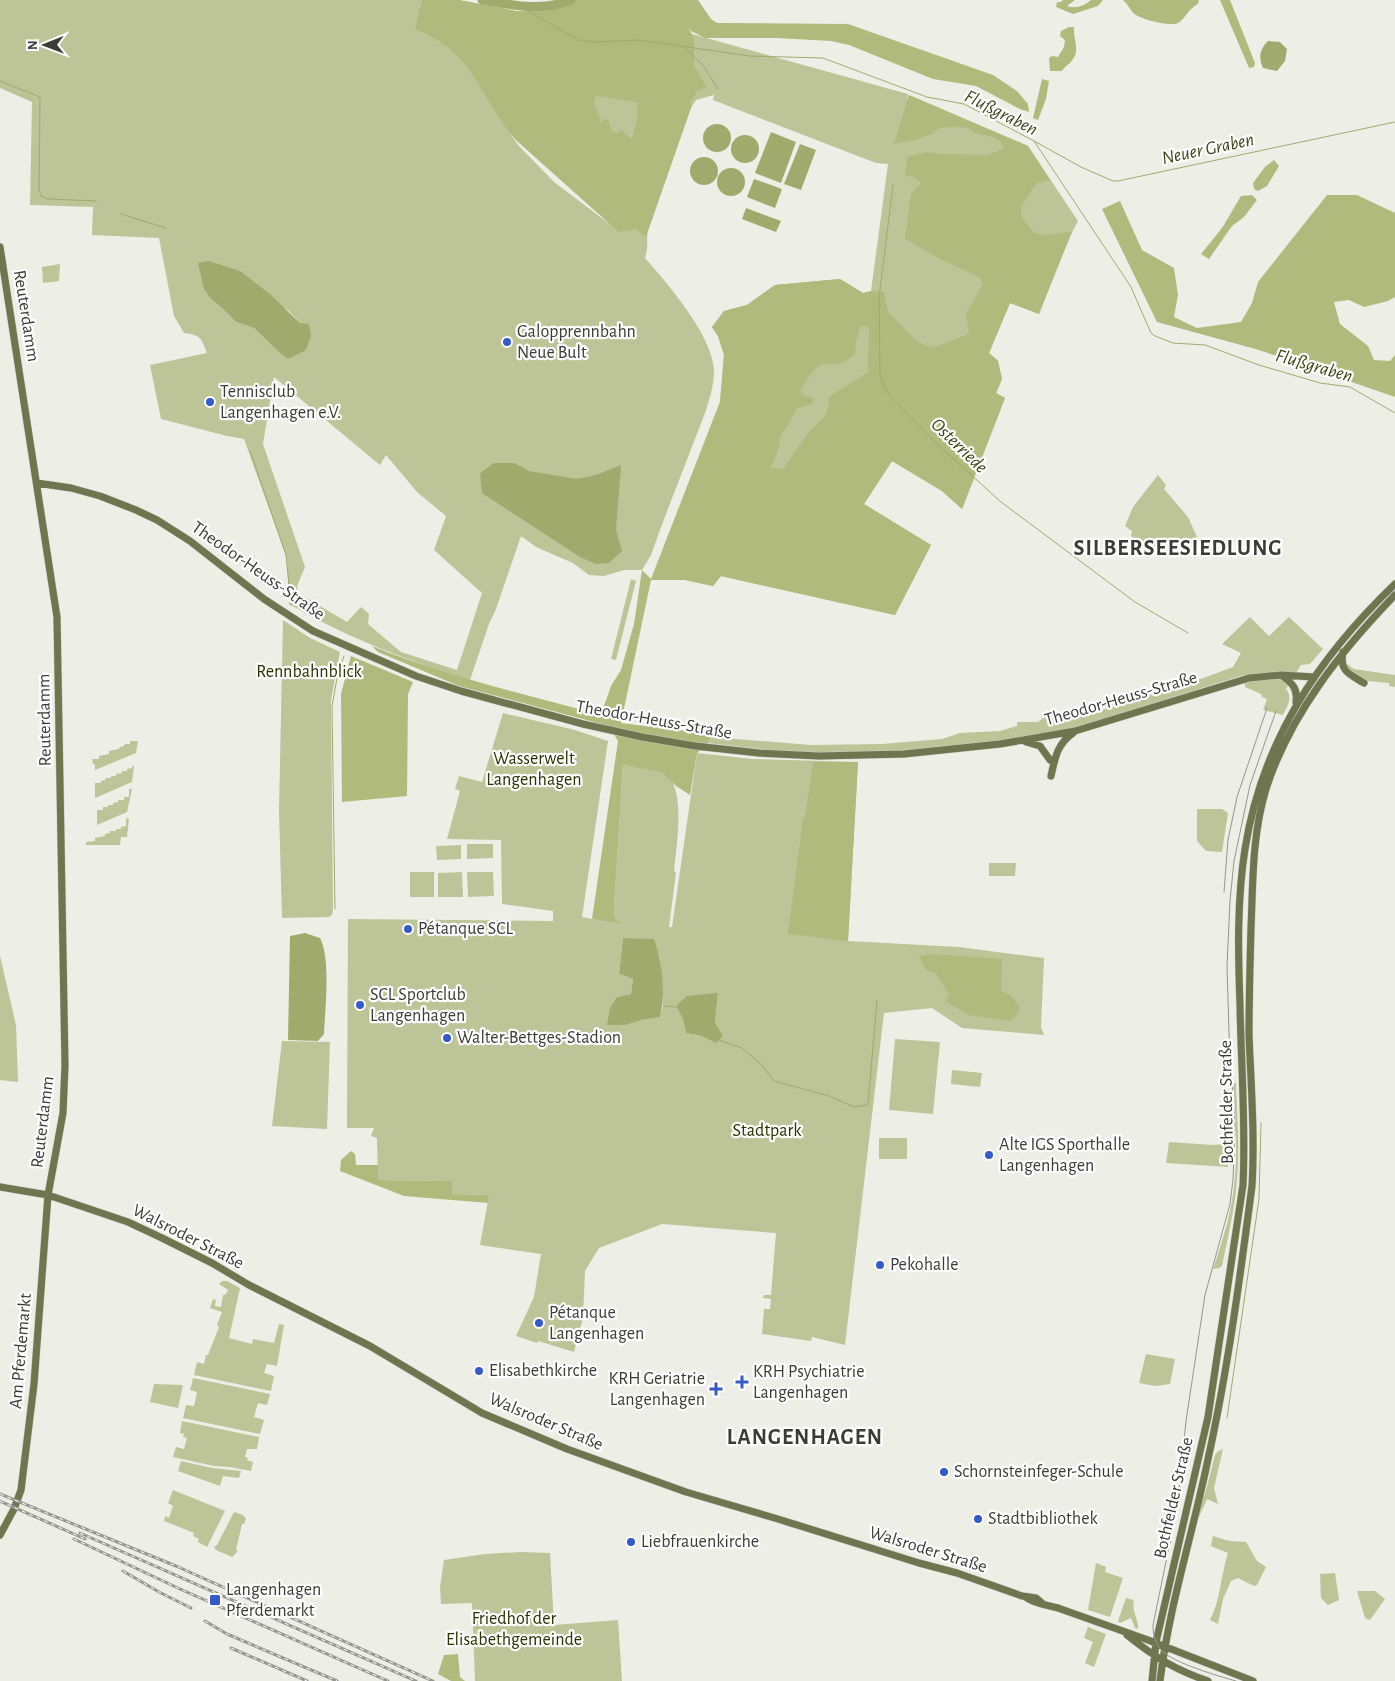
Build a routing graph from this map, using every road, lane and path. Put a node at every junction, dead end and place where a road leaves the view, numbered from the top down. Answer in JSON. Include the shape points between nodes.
{"nodes":[{"id":1,"x":0,"y":248,"type":"edge"},
{"id":2,"x":37,"y":483,"type":"junction"},
{"id":3,"x":1395,"y":584,"type":"edge"},
{"id":4,"x":1395,"y":595,"type":"edge"},
{"id":5,"x":1344,"y":651,"type":"junction"},
{"id":6,"x":1281,"y":675,"type":"junction"},
{"id":7,"x":1314,"y":677,"type":"junction"},
{"id":8,"x":1364,"y":683,"type":"dead end"},
{"id":9,"x":1296,"y":705,"type":"junction"},
{"id":10,"x":1075,"y":731,"type":"junction"},
{"id":11,"x":1024,"y":741,"type":"junction"},
{"id":12,"x":1050,"y":760,"type":"dead end"},
{"id":13,"x":1051,"y":776,"type":"dead end"},
{"id":14,"x":0,"y":1187,"type":"edge"},
{"id":15,"x":48,"y":1195,"type":"junction"},
{"id":16,"x":0,"y":1535,"type":"edge"},
{"id":17,"x":1122,"y":1631,"type":"junction"},
{"id":18,"x":1156,"y":1644,"type":"junction"},
{"id":19,"x":1164,"y":1648,"type":"junction"},
{"id":20,"x":1154,"y":1656,"type":"junction"},
{"id":21,"x":1162,"y":1662,"type":"junction"},
{"id":22,"x":1152,"y":1681,"type":"edge"},
{"id":23,"x":1160,"y":1681,"type":"edge"},
{"id":24,"x":1208,"y":1681,"type":"edge"},
{"id":25,"x":1253,"y":1681,"type":"edge"}],
"edges":[{"from":1,"to":2,"type":"street","name":"Reuterdamm"},
{"from":2,"to":11,"type":"street","name":"Theodor-Heuss-Straße","via":[[100,496],[158,520],[277,608],[313,631],[348,647],[441,685],[556,717],[695,746],[813,756],[914,753]]},
{"from":2,"to":15,"type":"street","name":"Reuterdamm","via":[[58,633],[62,832],[65,1078],[63,1113]]},
{"from":3,"to":7,"type":"street","name":"Bothfelder Straße","via":[[1355,625]]},
{"from":4,"to":5,"type":"street","name":"Bothfelder Straße"},
{"from":5,"to":8,"type":"street","via":[[1344,669]]},
{"from":5,"to":19,"type":"street","name":"Bothfelder Straße","via":[[1318,685],[1285,744],[1266,789],[1258,825],[1253,874],[1249,1018],[1252,1186],[1216,1423]]},
{"from":6,"to":7,"type":"street","name":"Theodor-Heuss-Straße"},
{"from":6,"to":9,"type":"street","via":[[1295,687]]},
{"from":6,"to":10,"type":"street","name":"Theodor-Heuss-Straße","via":[[1235,682]]},
{"from":7,"to":9,"type":"street","name":"Bothfelder Straße"},
{"from":9,"to":18,"type":"street","name":"Bothfelder Straße","via":[[1264,775],[1245,850],[1240,990],[1243,1185],[1208,1417]]},
{"from":10,"to":11,"type":"street","name":"Theodor-Heuss-Straße"},
{"from":10,"to":13,"type":"street","via":[[1060,745]]},
{"from":11,"to":12,"type":"street","via":[[1040,746]]},
{"from":14,"to":15,"type":"street","name":"Walsroder Straße"},
{"from":15,"to":16,"type":"street","name":"Am Pferdemarkt","via":[[34,1384],[21,1490]]},
{"from":15,"to":17,"type":"street","name":"Walsroder Straße","via":[[112,1215],[162,1238],[370,1346],[482,1413],[554,1444],[686,1492],[1040,1599],[1043,1604]]},
{"from":17,"to":18,"type":"street","name":"Walsroder Straße"},
{"from":17,"to":20,"type":"street","name":"Walsroder Straße"},
{"from":18,"to":19,"type":"street","name":"Walsroder Straße"},
{"from":18,"to":20,"type":"street","name":"Bothfelder Straße"},
{"from":19,"to":21,"type":"street","name":"Bothfelder Straße"},
{"from":19,"to":25,"type":"street","name":"Walsroder Straße"},
{"from":20,"to":21,"type":"street","name":"Walsroder Straße"},
{"from":20,"to":22,"type":"street","name":"Bothfelder Straße"},
{"from":21,"to":23,"type":"street","name":"Bothfelder Straße"},
{"from":21,"to":24,"type":"street","name":"Walsroder Straße"}]}
